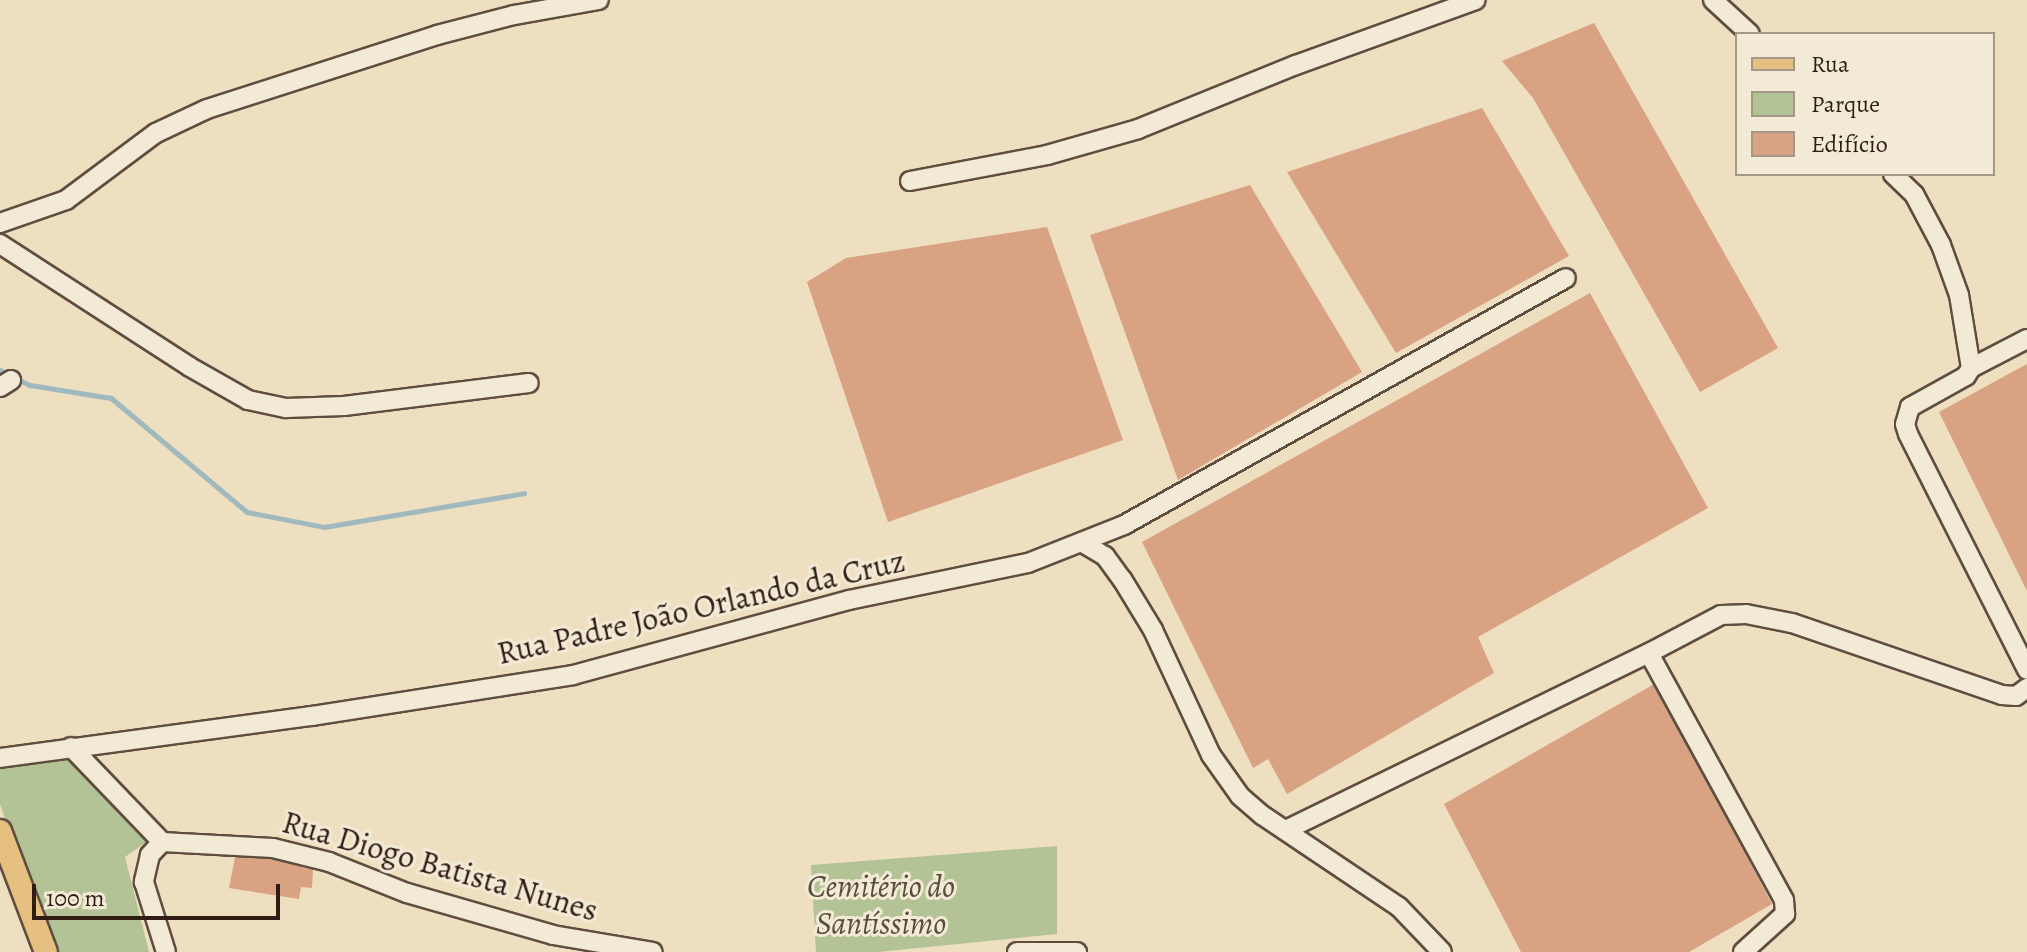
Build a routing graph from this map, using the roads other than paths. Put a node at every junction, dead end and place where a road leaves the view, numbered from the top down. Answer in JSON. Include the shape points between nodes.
{"nodes":[{"id":1,"x":599,"y":0,"type":"edge"},
{"id":2,"x":1476,"y":0,"type":"edge"},
{"id":3,"x":1713,"y":0,"type":"edge"},
{"id":4,"x":1748,"y":32,"type":"edge"},
{"id":5,"x":1895,"y":176,"type":"edge"},
{"id":6,"x":910,"y":181,"type":"dead end"},
{"id":7,"x":0,"y":223,"type":"edge"},
{"id":8,"x":0,"y":244,"type":"edge"},
{"id":9,"x":1566,"y":278,"type":"dead end"},
{"id":10,"x":2027,"y":339,"type":"edge"},
{"id":11,"x":1971,"y":368,"type":"junction"},
{"id":12,"x":529,"y":383,"type":"dead end"},
{"id":13,"x":1083,"y":543,"type":"junction"},
{"id":14,"x":1649,"y":653,"type":"junction"},
{"id":15,"x":2027,"y":670,"type":"edge"},
{"id":16,"x":2027,"y":688,"type":"edge"},
{"id":17,"x":71,"y":747,"type":"junction"},
{"id":18,"x":0,"y":758,"type":"edge"},
{"id":19,"x":1286,"y":830,"type":"junction"},
{"id":20,"x":0,"y":831,"type":"edge"},
{"id":21,"x":162,"y":842,"type":"junction"},
{"id":22,"x":46,"y":952,"type":"edge"},
{"id":23,"x":166,"y":952,"type":"edge"},
{"id":24,"x":653,"y":952,"type":"edge"},
{"id":25,"x":1017,"y":952,"type":"edge"},
{"id":26,"x":1077,"y":952,"type":"edge"},
{"id":27,"x":1442,"y":952,"type":"edge"},
{"id":28,"x":1743,"y":952,"type":"edge"}],
"edges":[{"from":1,"to":7,"type":"street","via":[[437,35],[207,109],[156,133],[66,200]]},
{"from":2,"to":6,"type":"street","via":[[1138,129],[1047,155]]},
{"from":3,"to":4,"type":"street"},
{"from":5,"to":11,"type":"street","via":[[1914,194],[1941,245],[1959,295]]},
{"from":8,"to":12,"type":"street","via":[[248,400],[286,408],[344,406]]},
{"from":9,"to":13,"type":"street","name":"Rua Padre João Orlando da Cruz"},
{"from":10,"to":11,"type":"street"},
{"from":11,"to":15,"type":"street","via":[[1957,382],[1918,400],[1905,424]]},
{"from":13,"to":17,"type":"street","name":"Rua Padre João Orlando da Cruz","via":[[1028,563],[849,600],[573,675]]},
{"from":13,"to":19,"type":"street","via":[[1105,556],[1138,604],[1211,755],[1240,796]]},
{"from":14,"to":16,"type":"street","via":[[1721,615],[1746,614],[1792,623],[2002,695],[2016,696]]},
{"from":14,"to":19,"type":"street"},
{"from":14,"to":28,"type":"street","via":[[1784,900],[1785,914]]},
{"from":17,"to":18,"type":"street","name":"Rua Padre João Orlando da Cruz"},
{"from":17,"to":21,"type":"street"},
{"from":19,"to":27,"type":"street","via":[[1399,907]]},
{"from":20,"to":22,"type":"main road"},
{"from":21,"to":23,"type":"street","via":[[150,855],[144,882]]},
{"from":21,"to":24,"type":"street","name":"Rua Diogo Batista Nunes","via":[[273,848],[538,931]]},
{"from":25,"to":26,"type":"street"}]}
